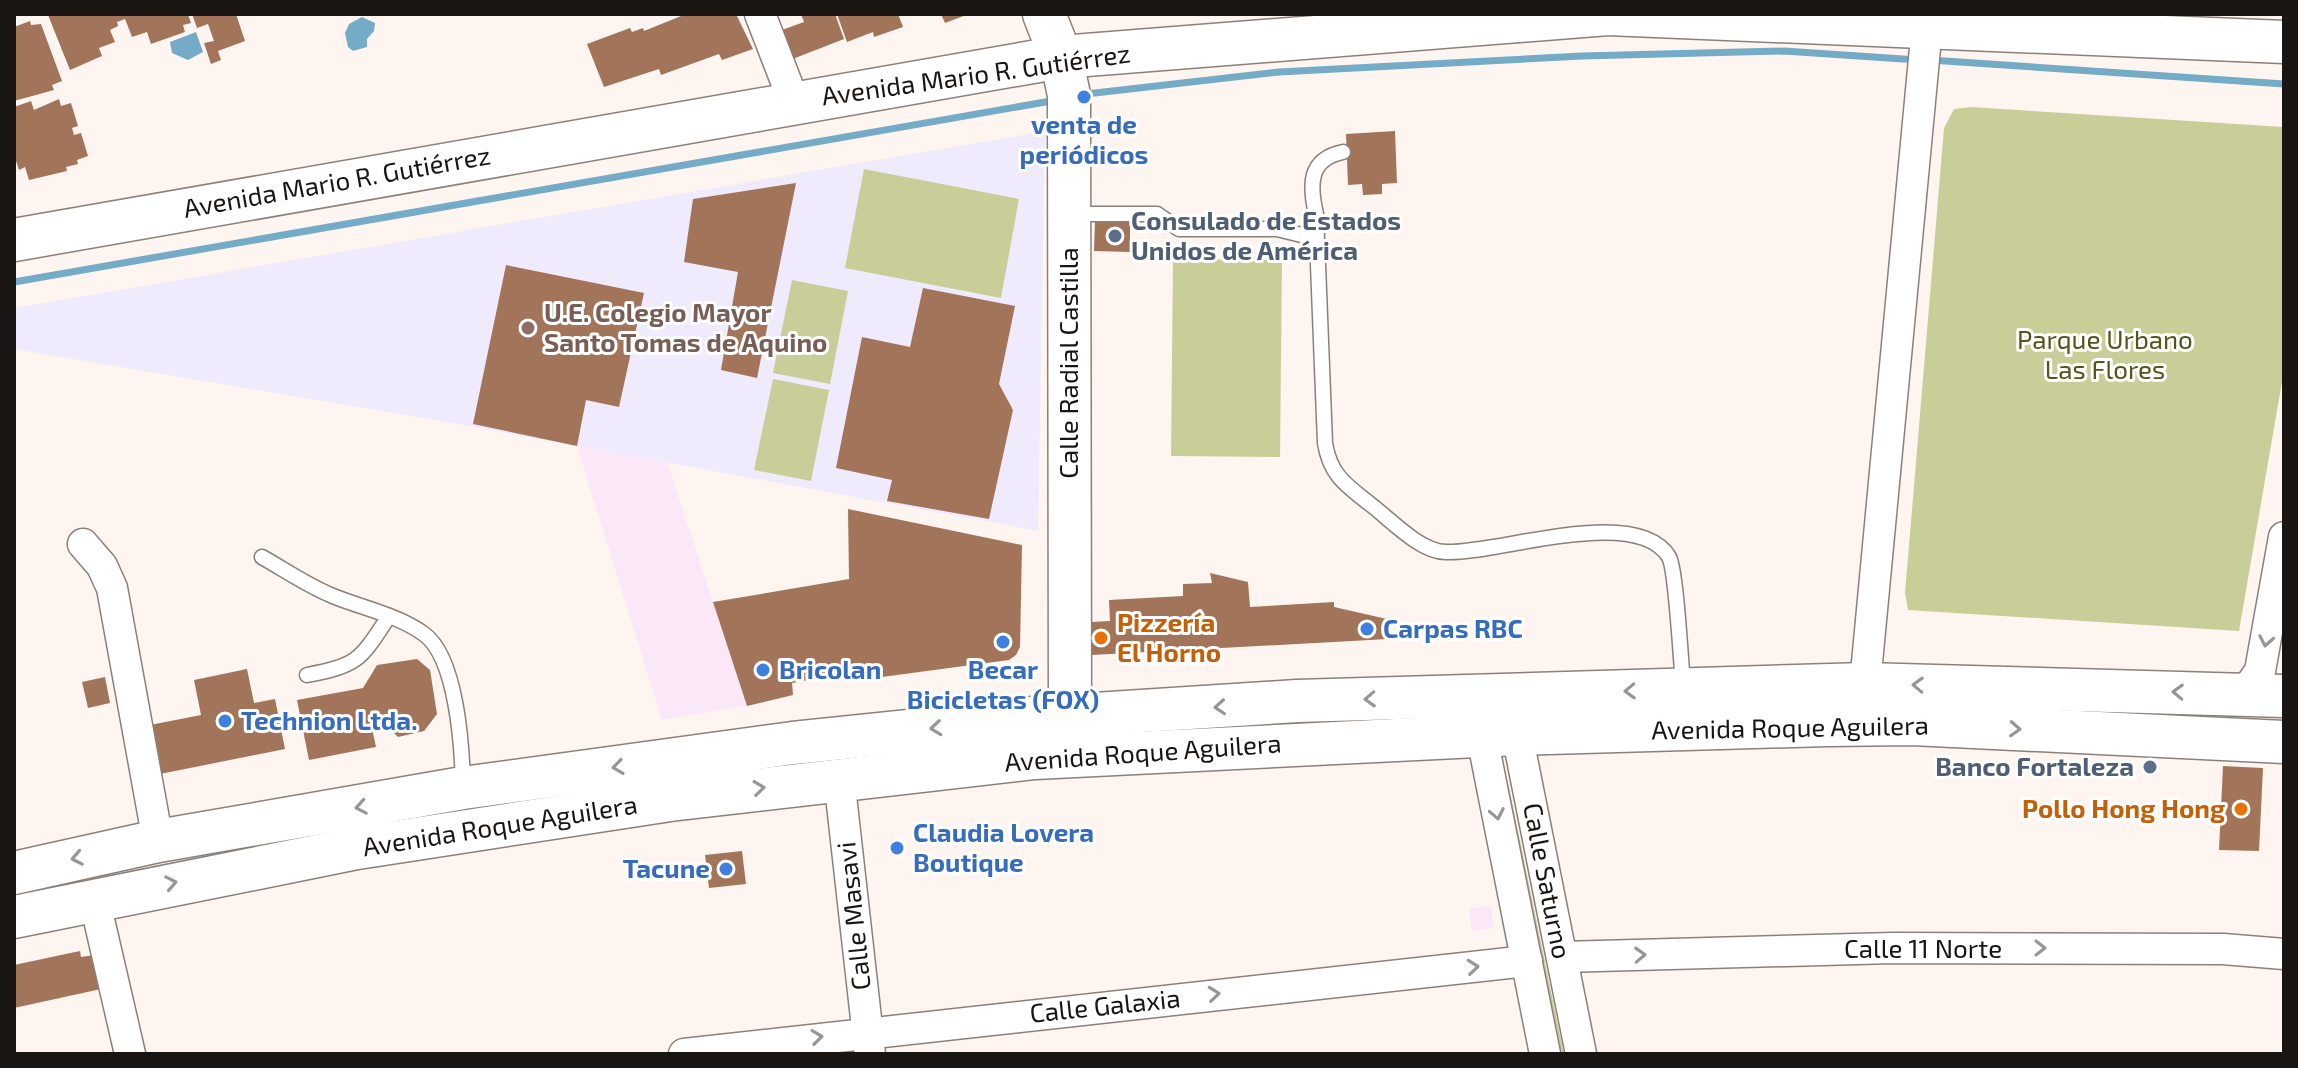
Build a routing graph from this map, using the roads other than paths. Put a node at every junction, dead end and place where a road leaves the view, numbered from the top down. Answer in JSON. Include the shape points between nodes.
{"nodes":[{"id":1,"x":760,"y":14,"type":"edge"},
{"id":2,"x":1044,"y":14,"type":"edge"},
{"id":3,"x":1608,"y":14,"type":"edge"},
{"id":4,"x":1335,"y":24,"type":"edge"},
{"id":5,"x":1926,"y":35,"type":"junction"},
{"id":6,"x":2284,"y":42,"type":"edge"},
{"id":7,"x":1066,"y":82,"type":"junction"},
{"id":8,"x":794,"y":102,"type":"junction"},
{"id":9,"x":1343,"y":152,"type":"dead end"},
{"id":10,"x":1069,"y":214,"type":"junction"},
{"id":11,"x":1314,"y":238,"type":"junction"},
{"id":12,"x":14,"y":240,"type":"edge"},
{"id":13,"x":2284,"y":537,"type":"edge"},
{"id":14,"x":83,"y":544,"type":"dead end"},
{"id":15,"x":262,"y":557,"type":"dead end"},
{"id":16,"x":389,"y":616,"type":"junction"},
{"id":17,"x":307,"y":675,"type":"dead end"},
{"id":18,"x":1865,"y":684,"type":"junction"},
{"id":19,"x":1684,"y":689,"type":"junction"},
{"id":20,"x":1545,"y":694,"type":"junction"},
{"id":21,"x":2264,"y":695,"type":"edge"},
{"id":22,"x":1446,"y":697,"type":"junction"},
{"id":23,"x":1070,"y":716,"type":"junction"},
{"id":24,"x":1912,"y":724,"type":"junction"},
{"id":25,"x":1813,"y":725,"type":"junction"},
{"id":26,"x":1499,"y":730,"type":"junction"},
{"id":27,"x":2284,"y":742,"type":"edge"},
{"id":28,"x":793,"y":743,"type":"junction"},
{"id":29,"x":1172,"y":750,"type":"junction"},
{"id":30,"x":992,"y":762,"type":"junction"},
{"id":31,"x":839,"y":778,"type":"junction"},
{"id":32,"x":463,"y":788,"type":"junction"},
{"id":33,"x":670,"y":800,"type":"junction"},
{"id":34,"x":200,"y":835,"type":"junction"},
{"id":35,"x":158,"y":841,"type":"junction"},
{"id":36,"x":357,"y":848,"type":"junction"},
{"id":37,"x":14,"y":873,"type":"edge"},
{"id":38,"x":94,"y":898,"type":"junction"},
{"id":39,"x":14,"y":917,"type":"edge"},
{"id":40,"x":2284,"y":954,"type":"edge"},
{"id":41,"x":1562,"y":957,"type":"junction"},
{"id":42,"x":1527,"y":961,"type":"junction"},
{"id":43,"x":868,"y":1042,"type":"edge"},
{"id":44,"x":130,"y":1054,"type":"edge"},
{"id":45,"x":684,"y":1054,"type":"edge"},
{"id":46,"x":1545,"y":1054,"type":"edge"},
{"id":47,"x":1581,"y":1054,"type":"edge"}],
"edges":[{"from":1,"to":8,"type":"street"},
{"from":2,"to":7,"type":"main road","name":"Calle Radial Castilla"},
{"from":3,"to":4,"type":"main road","name":"Avenida Mario R. Gutiérrez"},
{"from":3,"to":5,"type":"main road","name":"Avenida Mario R. Gutiérrez"},
{"from":4,"to":7,"type":"main road","name":"Avenida Mario R. Gutiérrez"},
{"from":5,"to":6,"type":"main road","name":"Avenida Mario R. Gutiérrez"},
{"from":5,"to":18,"type":"street"},
{"from":7,"to":8,"type":"main road","name":"Avenida Mario R. Gutiérrez"},
{"from":7,"to":10,"type":"main road","name":"Calle Radial Castilla"},
{"from":8,"to":12,"type":"main road","name":"Avenida Mario R. Gutiérrez"},
{"from":9,"to":11,"type":"lane","via":[[1327,155],[1313,171]]},
{"from":10,"to":11,"type":"lane","via":[[1157,214],[1179,229],[1277,229]]},
{"from":10,"to":23,"type":"main road","name":"Calle Radial Castilla"},
{"from":11,"to":19,"type":"lane","via":[[1325,443],[1337,479],[1421,542],[1444,553],[1582,535],[1649,538],[1669,558]]},
{"from":13,"to":21,"type":"street","one_way":true,"via":[[2260,671]]},
{"from":14,"to":35,"type":"street","via":[[112,588]]},
{"from":15,"to":16,"type":"lane","via":[[329,594]]},
{"from":16,"to":17,"type":"lane","via":[[347,667]]},
{"from":16,"to":32,"type":"lane","via":[[426,635],[450,678]]},
{"from":18,"to":19,"type":"main road","name":"Avenida Roque Aguilera"},
{"from":21,"to":18,"type":"main road","name":"Avenida Roque Aguilera","one_way":true},
{"from":18,"to":24,"type":"street","via":[[1884,710]]},
{"from":18,"to":25,"type":"street","via":[[1842,710]]},
{"from":19,"to":20,"type":"main road","name":"Avenida Roque Aguilera","one_way":true},
{"from":20,"to":22,"type":"main road","name":"Avenida Roque Aguilera"},
{"from":20,"to":26,"type":"street","via":[[1525,699]]},
{"from":22,"to":23,"type":"main road","name":"Avenida Roque Aguilera","one_way":true},
{"from":22,"to":26,"type":"street"},
{"from":23,"to":28,"type":"main road","name":"Avenida Roque Aguilera","one_way":true},
{"from":23,"to":29,"type":"main road","via":[[1089,730]]},
{"from":23,"to":30,"type":"main road","via":[[1053,735]]},
{"from":24,"to":25,"type":"main road","name":"Avenida Roque Aguilera"},
{"from":24,"to":27,"type":"main road","name":"Avenida Roque Aguilera","one_way":true},
{"from":25,"to":26,"type":"main road","name":"Avenida Roque Aguilera"},
{"from":26,"to":29,"type":"main road","name":"Avenida Roque Aguilera"},
{"from":26,"to":41,"type":"street","name":"Calle Saturno"},
{"from":26,"to":42,"type":"street","name":"Calle Saturno","one_way":true},
{"from":28,"to":32,"type":"main road","name":"Avenida Roque Aguilera","one_way":true},
{"from":28,"to":33,"type":"main road","via":[[680,778]]},
{"from":29,"to":30,"type":"main road","name":"Avenida Roque Aguilera"},
{"from":30,"to":31,"type":"main road","name":"Avenida Roque Aguilera"},
{"from":33,"to":31,"type":"main road","name":"Avenida Roque Aguilera","one_way":true},
{"from":31,"to":43,"type":"street","name":"Calle Masavi"},
{"from":32,"to":34,"type":"main road","name":"Avenida Roque Aguilera","one_way":true},
{"from":32,"to":36,"type":"main road","via":[[464,813],[454,823],[380,835]]},
{"from":33,"to":36,"type":"main road","name":"Avenida Roque Aguilera"},
{"from":34,"to":35,"type":"main road","name":"Avenida Roque Aguilera"},
{"from":34,"to":38,"type":"main road","via":[[98,884]]},
{"from":35,"to":37,"type":"main road","name":"Avenida Roque Aguilera","one_way":true},
{"from":38,"to":36,"type":"main road","name":"Avenida Roque Aguilera","one_way":true},
{"from":38,"to":39,"type":"main road","name":"Avenida Roque Aguilera"},
{"from":38,"to":44,"type":"street"},
{"from":41,"to":40,"type":"street","name":"Calle 11 Norte","one_way":true,"via":[[1893,948],[2223,949]]},
{"from":41,"to":47,"type":"street","name":"Calle Saturno"},
{"from":43,"to":42,"type":"street","name":"Calle Galaxia","one_way":true},
{"from":42,"to":46,"type":"street","name":"Calle Saturno"},
{"from":45,"to":43,"type":"street","name":"Calle Galaxia","one_way":true}]}
